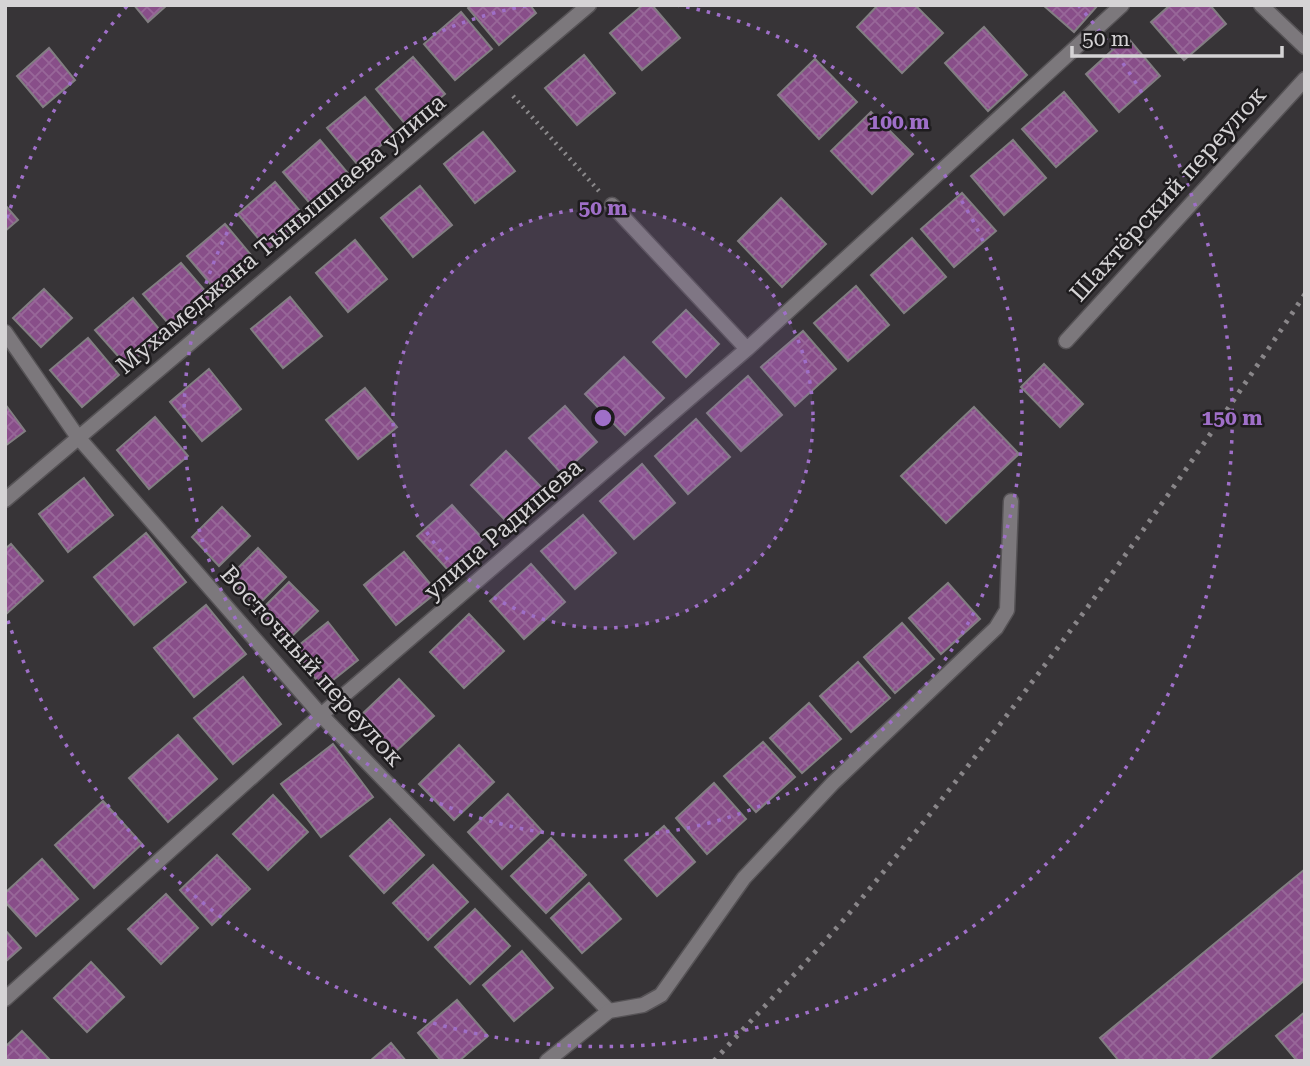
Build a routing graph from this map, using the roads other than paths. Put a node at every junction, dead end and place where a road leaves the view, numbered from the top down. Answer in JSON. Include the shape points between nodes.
{"nodes":[{"id":1,"x":589,"y":5,"type":"edge"},
{"id":2,"x":1122,"y":5,"type":"edge"},
{"id":3,"x":1261,"y":5,"type":"edge"},
{"id":4,"x":1305,"y":47,"type":"edge"},
{"id":5,"x":1305,"y":79,"type":"edge"},
{"id":6,"x":611,"y":205,"type":"road end"},
{"id":7,"x":5,"y":332,"type":"edge"},
{"id":8,"x":1066,"y":341,"type":"dead end"},
{"id":9,"x":747,"y":349,"type":"junction"},
{"id":10,"x":76,"y":436,"type":"junction"},
{"id":11,"x":5,"y":500,"type":"edge"},
{"id":12,"x":1011,"y":500,"type":"dead end"},
{"id":13,"x":321,"y":715,"type":"junction"},
{"id":14,"x":5,"y":999,"type":"edge"},
{"id":15,"x":609,"y":1011,"type":"junction"},
{"id":16,"x":547,"y":1061,"type":"edge"}],
"edges":[{"from":1,"to":10,"type":"street","name":"Мухамеджана Тынышпаева улица"},
{"from":2,"to":9,"type":"street","name":"улица Радищева"},
{"from":3,"to":4,"type":"street"},
{"from":5,"to":8,"type":"street","name":"Шахтёрский переулок"},
{"from":6,"to":9,"type":"street"},
{"from":7,"to":10,"type":"street","name":"Восточный переулок"},
{"from":9,"to":13,"type":"street","name":"улица Радищева"},
{"from":10,"to":11,"type":"street","name":"Мухамеджана Тынышпаева улица"},
{"from":10,"to":13,"type":"street","name":"Восточный переулок"},
{"from":12,"to":15,"type":"street","via":[[1007,610],[996,628],[833,783],[744,878],[661,995],[643,1005]]},
{"from":13,"to":14,"type":"street","name":"улица Радищева"},
{"from":13,"to":15,"type":"street","name":"Восточный переулок"},
{"from":15,"to":16,"type":"street"}]}
